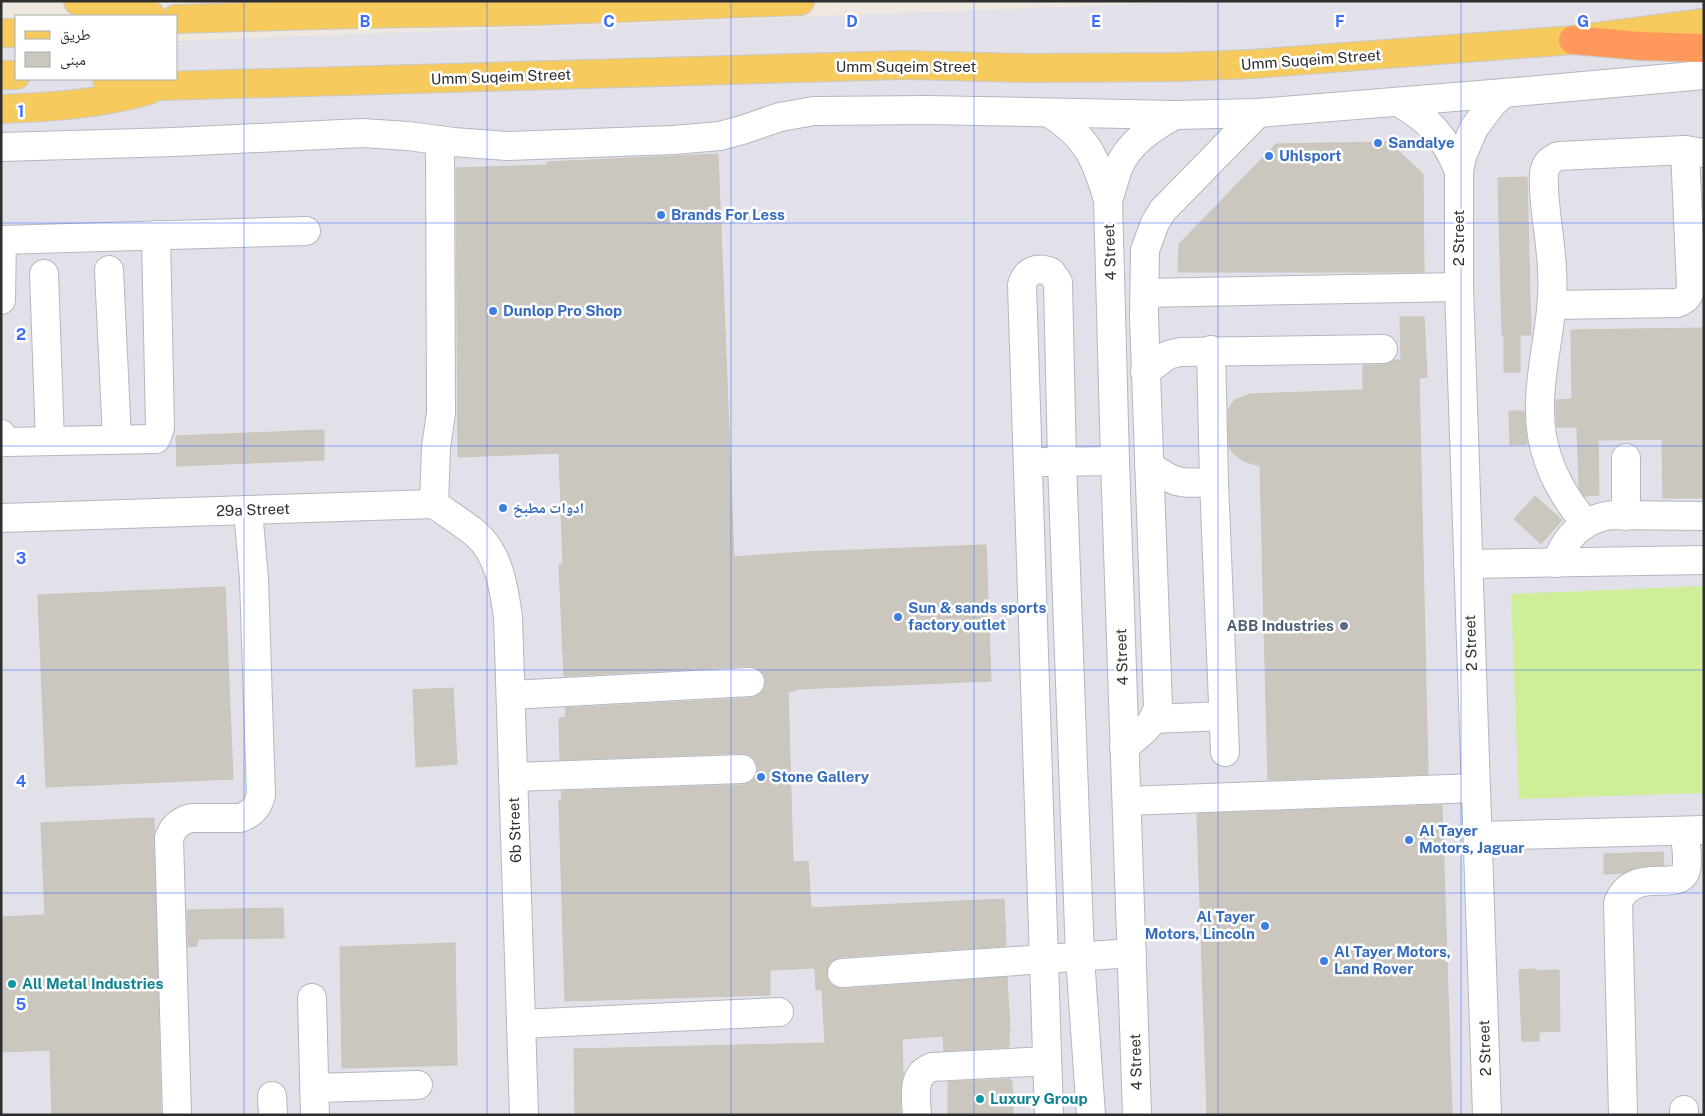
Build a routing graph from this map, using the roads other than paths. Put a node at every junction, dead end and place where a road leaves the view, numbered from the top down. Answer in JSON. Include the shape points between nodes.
{"nodes":[{"id":1,"x":78,"y":1,"type":"edge"},
{"id":2,"x":800,"y":1,"type":"edge"},
{"id":3,"x":528,"y":6,"type":"edge"},
{"id":4,"x":147,"y":15,"type":"edge"},
{"id":5,"x":178,"y":19,"type":"edge"},
{"id":6,"x":1704,"y":23,"type":"edge"},
{"id":7,"x":1,"y":33,"type":"edge"},
{"id":8,"x":15,"y":33,"type":"edge"},
{"id":9,"x":1573,"y":40,"type":"junction"},
{"id":10,"x":1704,"y":48,"type":"edge"},
{"id":11,"x":1,"y":75,"type":"edge"},
{"id":12,"x":15,"y":75,"type":"edge"},
{"id":13,"x":1704,"y":75,"type":"edge"},
{"id":14,"x":115,"y":80,"type":"edge"},
{"id":15,"x":162,"y":86,"type":"junction"},
{"id":16,"x":1504,"y":94,"type":"junction"},
{"id":17,"x":1398,"y":102,"type":"junction"},
{"id":18,"x":1,"y":109,"type":"edge"},
{"id":19,"x":1258,"y":112,"type":"junction"},
{"id":20,"x":1051,"y":114,"type":"junction"},
{"id":21,"x":1175,"y":115,"type":"junction"},
{"id":22,"x":440,"y":140,"type":"junction"},
{"id":23,"x":1,"y":147,"type":"edge"},
{"id":24,"x":1694,"y":151,"type":"edge"},
{"id":25,"x":1459,"y":171,"type":"junction"},
{"id":26,"x":1108,"y":200,"type":"junction"},
{"id":27,"x":306,"y":231,"type":"dead end"},
{"id":28,"x":156,"y":235,"type":"junction"},
{"id":29,"x":2,"y":240,"type":"edge"},
{"id":30,"x":1696,"y":240,"type":"edge"},
{"id":31,"x":109,"y":270,"type":"dead end"},
{"id":32,"x":44,"y":274,"type":"dead end"},
{"id":33,"x":1459,"y":288,"type":"junction"},
{"id":34,"x":1,"y":300,"type":"edge"},
{"id":35,"x":1144,"y":305,"type":"junction"},
{"id":36,"x":1552,"y":306,"type":"junction"},
{"id":37,"x":1112,"y":318,"type":"junction"},
{"id":38,"x":1383,"y":349,"type":"dead end"},
{"id":39,"x":1211,"y":350,"type":"junction"},
{"id":40,"x":1145,"y":372,"type":"junction"},
{"id":41,"x":1,"y":434,"type":"edge"},
{"id":42,"x":116,"y":439,"type":"junction"},
{"id":43,"x":50,"y":441,"type":"junction"},
{"id":44,"x":1626,"y":458,"type":"dead end"},
{"id":45,"x":1115,"y":461,"type":"junction"},
{"id":46,"x":1062,"y":462,"type":"junction"},
{"id":47,"x":1028,"y":463,"type":"junction"},
{"id":48,"x":1149,"y":465,"type":"junction"},
{"id":49,"x":1214,"y":482,"type":"junction"},
{"id":50,"x":434,"y":504,"type":"junction"},
{"id":51,"x":248,"y":510,"type":"junction"},
{"id":52,"x":1626,"y":516,"type":"junction"},
{"id":53,"x":1704,"y":516,"type":"edge"},
{"id":54,"x":1,"y":518,"type":"edge"},
{"id":55,"x":1585,"y":523,"type":"junction"},
{"id":56,"x":1704,"y":560,"type":"edge"},
{"id":57,"x":1556,"y":563,"type":"junction"},
{"id":58,"x":1468,"y":564,"type":"junction"},
{"id":59,"x":750,"y":682,"type":"dead end"},
{"id":60,"x":511,"y":695,"type":"junction"},
{"id":61,"x":1223,"y":716,"type":"junction"},
{"id":62,"x":1154,"y":719,"type":"junction"},
{"id":63,"x":1124,"y":746,"type":"junction"},
{"id":64,"x":1225,"y":752,"type":"dead end"},
{"id":65,"x":742,"y":768,"type":"dead end"},
{"id":66,"x":513,"y":777,"type":"junction"},
{"id":67,"x":1476,"y":788,"type":"junction"},
{"id":68,"x":1127,"y":801,"type":"junction"},
{"id":69,"x":1694,"y":831,"type":"edge"},
{"id":70,"x":1478,"y":836,"type":"junction"},
{"id":71,"x":1132,"y":953,"type":"junction"},
{"id":72,"x":1080,"y":957,"type":"junction"},
{"id":73,"x":1044,"y":959,"type":"junction"},
{"id":74,"x":842,"y":973,"type":"dead end"},
{"id":75,"x":312,"y":998,"type":"dead end"},
{"id":76,"x":779,"y":1012,"type":"dead end"},
{"id":77,"x":522,"y":1024,"type":"junction"},
{"id":78,"x":1048,"y":1061,"type":"junction"},
{"id":79,"x":418,"y":1085,"type":"dead end"},
{"id":80,"x":314,"y":1088,"type":"junction"},
{"id":81,"x":177,"y":1115,"type":"edge"},
{"id":82,"x":315,"y":1115,"type":"edge"},
{"id":83,"x":524,"y":1115,"type":"edge"},
{"id":84,"x":917,"y":1115,"type":"edge"},
{"id":85,"x":1049,"y":1115,"type":"edge"},
{"id":86,"x":1091,"y":1115,"type":"edge"},
{"id":87,"x":1138,"y":1115,"type":"edge"},
{"id":88,"x":1487,"y":1115,"type":"edge"},
{"id":89,"x":1623,"y":1115,"type":"edge"}],
"edges":[{"from":1,"to":4,"type":"main road"},
{"from":2,"to":3,"type":"main road"},
{"from":3,"to":5,"type":"main road"},
{"from":6,"to":9,"type":"main road","name":"Umm Suqeim Street"},
{"from":7,"to":8,"type":"main road"},
{"from":9,"to":10,"type":"highway"},
{"from":9,"to":15,"type":"main road","name":"Umm Suqeim Street","via":[[1186,67],[904,65]]},
{"from":11,"to":12,"type":"main road"},
{"from":13,"to":16,"type":"street"},
{"from":14,"to":15,"type":"main road","name":"Umm Suqeim Street"},
{"from":15,"to":18,"type":"main road","via":[[93,102]]},
{"from":16,"to":17,"type":"street"},
{"from":16,"to":25,"type":"street","name":"2 Street","via":[[1474,128]]},
{"from":17,"to":19,"type":"street"},
{"from":17,"to":25,"type":"street","name":"2 Street","via":[[1430,123],[1452,153]]},
{"from":19,"to":21,"type":"street"},
{"from":19,"to":35,"type":"street","via":[[1173,199],[1155,223],[1145,250]]},
{"from":20,"to":21,"type":"street"},
{"from":20,"to":22,"type":"street","via":[[927,110],[814,112],[780,117],[720,136],[696,139],[532,146]]},
{"from":20,"to":26,"type":"street","name":"4 Street","via":[[1067,124],[1091,152]]},
{"from":21,"to":26,"type":"street","name":"4 Street","via":[[1149,131],[1128,153]]},
{"from":22,"to":23,"type":"street","via":[[362,133]]},
{"from":22,"to":50,"type":"street","via":[[441,413]]},
{"from":24,"to":30,"type":"street"},
{"from":24,"to":36,"type":"street","via":[[1552,158],[1545,167],[1544,198],[1552,268]]},
{"from":25,"to":33,"type":"street","name":"2 Street"},
{"from":26,"to":37,"type":"street","name":"4 Street"},
{"from":27,"to":28,"type":"street"},
{"from":28,"to":29,"type":"street"},
{"from":28,"to":42,"type":"street","via":[[160,428],[156,439]]},
{"from":29,"to":34,"type":"street"},
{"from":30,"to":36,"type":"street","via":[[1683,301]]},
{"from":31,"to":42,"type":"street"},
{"from":32,"to":43,"type":"street"},
{"from":33,"to":35,"type":"street"},
{"from":33,"to":58,"type":"street","name":"2 Street"},
{"from":35,"to":37,"type":"street"},
{"from":35,"to":40,"type":"street"},
{"from":36,"to":55,"type":"street","via":[[1541,385],[1539,413],[1542,437],[1557,483]]},
{"from":37,"to":45,"type":"street","name":"4 Street"},
{"from":38,"to":39,"type":"street"},
{"from":39,"to":40,"type":"street","via":[[1174,353]]},
{"from":39,"to":49,"type":"street"},
{"from":40,"to":48,"type":"street"},
{"from":41,"to":43,"type":"street","via":[[6,442]]},
{"from":42,"to":43,"type":"street"},
{"from":44,"to":52,"type":"street"},
{"from":45,"to":46,"type":"street"},
{"from":45,"to":63,"type":"street","name":"4 Street"},
{"from":46,"to":47,"type":"street"},
{"from":46,"to":47,"type":"street","via":[[1058,282],[1051,272],[1038,269],[1027,274],[1022,285]]},
{"from":46,"to":72,"type":"street"},
{"from":47,"to":73,"type":"street"},
{"from":48,"to":49,"type":"street","via":[[1177,482]]},
{"from":48,"to":62,"type":"street","via":[[1158,707]]},
{"from":49,"to":61,"type":"street"},
{"from":50,"to":51,"type":"street","name":"29a Street"},
{"from":50,"to":60,"type":"street","name":"6b Street","via":[[478,536],[489,548],[496,565],[506,599]]},
{"from":51,"to":54,"type":"street","name":"29a Street"},
{"from":51,"to":81,"type":"street","via":[[254,579],[260,795],[256,807],[246,816],[191,818],[175,827],[169,838]]},
{"from":52,"to":53,"type":"street"},
{"from":52,"to":55,"type":"street","via":[[1599,517]]},
{"from":55,"to":57,"type":"street","via":[[1567,540]]},
{"from":56,"to":57,"type":"street"},
{"from":57,"to":58,"type":"street"},
{"from":58,"to":67,"type":"street","name":"2 Street"},
{"from":59,"to":60,"type":"street"},
{"from":60,"to":66,"type":"street","name":"6b Street"},
{"from":61,"to":62,"type":"street"},
{"from":61,"to":64,"type":"street"},
{"from":62,"to":63,"type":"street"},
{"from":63,"to":68,"type":"street","name":"4 Street"},
{"from":65,"to":66,"type":"street"},
{"from":66,"to":77,"type":"street","name":"6b Street"},
{"from":67,"to":68,"type":"street"},
{"from":67,"to":70,"type":"street","name":"2 Street"},
{"from":68,"to":71,"type":"street","name":"4 Street"},
{"from":69,"to":70,"type":"street"},
{"from":69,"to":89,"type":"street","via":[[1683,876],[1674,881],[1646,881],[1631,885],[1618,903]]},
{"from":70,"to":88,"type":"street","name":"2 Street"},
{"from":71,"to":72,"type":"street"},
{"from":71,"to":87,"type":"street","name":"4 Street"},
{"from":72,"to":73,"type":"street"},
{"from":72,"to":86,"type":"street"},
{"from":73,"to":74,"type":"street"},
{"from":73,"to":78,"type":"street"},
{"from":75,"to":80,"type":"street"},
{"from":76,"to":77,"type":"street"},
{"from":77,"to":83,"type":"street","name":"6b Street"},
{"from":78,"to":84,"type":"street","via":[[932,1067],[920,1074],[916,1084]]},
{"from":78,"to":85,"type":"street"},
{"from":79,"to":80,"type":"street"},
{"from":80,"to":82,"type":"street"}]}
